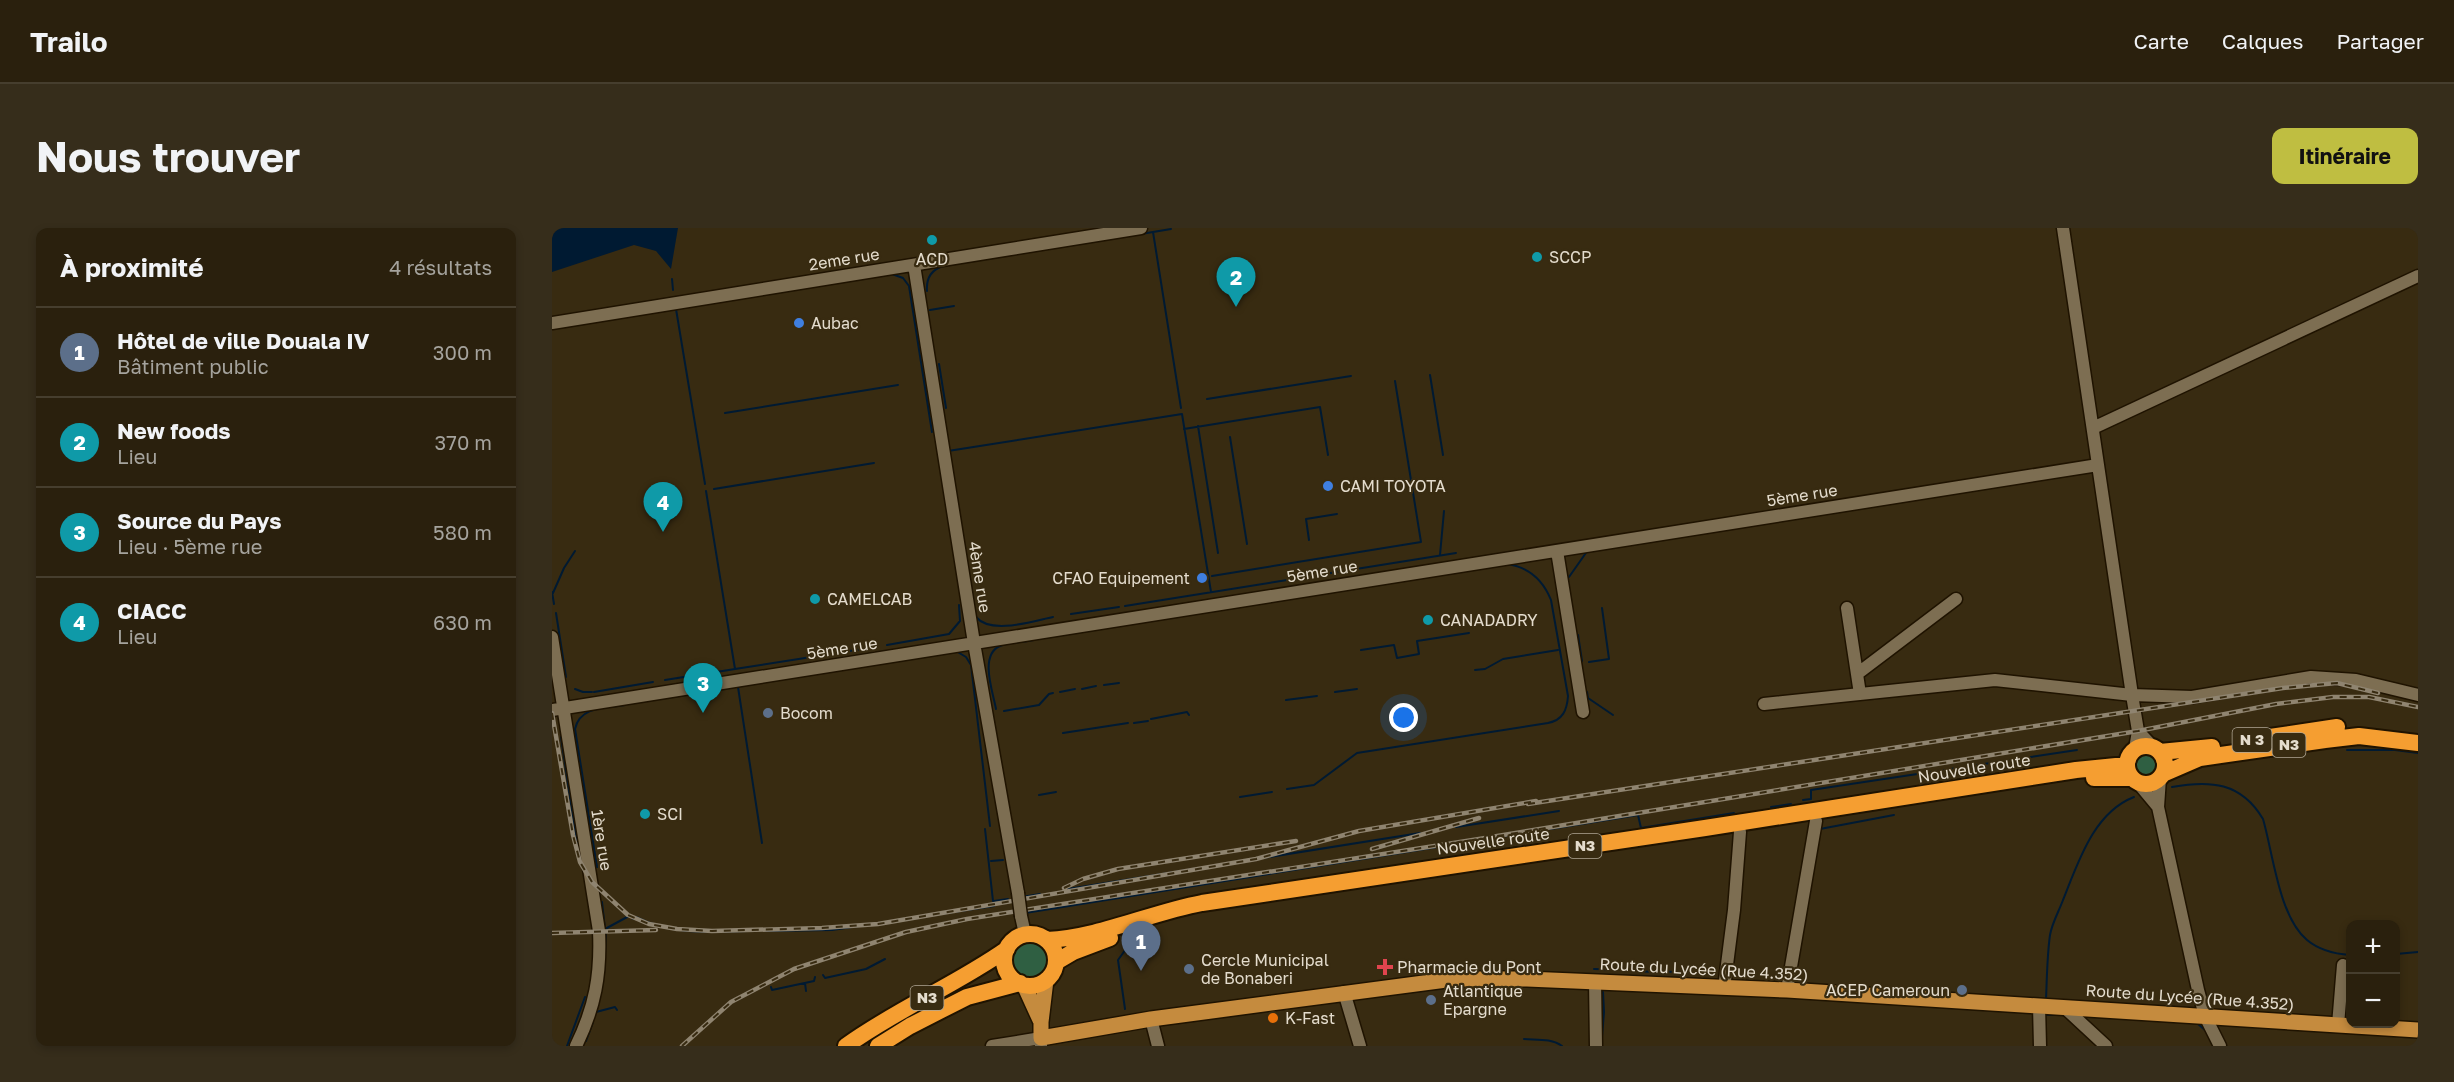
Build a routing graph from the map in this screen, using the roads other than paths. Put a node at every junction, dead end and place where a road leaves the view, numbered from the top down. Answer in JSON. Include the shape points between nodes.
{"nodes":[{"id":1,"x":1141,"y":228,"type":"edge"},
{"id":2,"x":2063,"y":228,"type":"edge"},
{"id":3,"x":914,"y":265,"type":"junction"},
{"id":4,"x":2418,"y":276,"type":"edge"},
{"id":5,"x":552,"y":323,"type":"edge"},
{"id":6,"x":2092,"y":428,"type":"junction"},
{"id":7,"x":2098,"y":465,"type":"junction"},
{"id":8,"x":1557,"y":551,"type":"junction"},
{"id":9,"x":1956,"y":599,"type":"dead end"},
{"id":10,"x":1847,"y":608,"type":"dead end"},
{"id":11,"x":552,"y":637,"type":"edge"},
{"id":12,"x":974,"y":643,"type":"junction"},
{"id":13,"x":1857,"y":674,"type":"junction"},
{"id":14,"x":1860,"y":694,"type":"junction"},
{"id":15,"x":2132,"y":695,"type":"junction"},
{"id":16,"x":2418,"y":695,"type":"edge"},
{"id":17,"x":1764,"y":704,"type":"dead end"},
{"id":18,"x":558,"y":709,"type":"edge"},
{"id":19,"x":1583,"y":712,"type":"dead end"},
{"id":20,"x":2138,"y":731,"type":"junction"},
{"id":21,"x":2418,"y":734,"type":"edge"},
{"id":22,"x":2418,"y":743,"type":"edge"},
{"id":23,"x":2134,"y":749,"type":"junction"},
{"id":24,"x":2156,"y":749,"type":"junction"},
{"id":25,"x":2132,"y":775,"type":"junction"},
{"id":26,"x":2162,"y":776,"type":"junction"},
{"id":27,"x":2158,"y":807,"type":"junction"},
{"id":28,"x":1816,"y":821,"type":"junction"},
{"id":29,"x":1740,"y":832,"type":"junction"},
{"id":30,"x":1705,"y":833,"type":"junction"},
{"id":31,"x":1024,"y":934,"type":"junction"},
{"id":32,"x":1047,"y":940,"type":"junction"},
{"id":33,"x":1006,"y":949,"type":"junction"},
{"id":34,"x":1056,"y":962,"type":"junction"},
{"id":35,"x":2343,"y":965,"type":"dead end"},
{"id":36,"x":1046,"y":980,"type":"junction"},
{"id":37,"x":1595,"y":982,"type":"junction"},
{"id":38,"x":1022,"y":984,"type":"junction"},
{"id":39,"x":1724,"y":988,"type":"junction"},
{"id":40,"x":1787,"y":990,"type":"junction"},
{"id":41,"x":1344,"y":992,"type":"junction"},
{"id":42,"x":2039,"y":1006,"type":"junction"},
{"id":43,"x":2065,"y":1008,"type":"junction"},
{"id":44,"x":2205,"y":1016,"type":"junction"},
{"id":45,"x":1151,"y":1019,"type":"junction"},
{"id":46,"x":1041,"y":1022,"type":"junction"},
{"id":47,"x":2338,"y":1025,"type":"junction"},
{"id":48,"x":2418,"y":1030,"type":"edge"},
{"id":49,"x":1041,"y":1042,"type":"edge"},
{"id":50,"x":576,"y":1046,"type":"edge"},
{"id":51,"x":846,"y":1046,"type":"edge"},
{"id":52,"x":878,"y":1046,"type":"edge"},
{"id":53,"x":992,"y":1046,"type":"edge"},
{"id":54,"x":1158,"y":1046,"type":"edge"},
{"id":55,"x":1360,"y":1046,"type":"edge"},
{"id":56,"x":1596,"y":1046,"type":"edge"},
{"id":57,"x":2040,"y":1046,"type":"edge"},
{"id":58,"x":2106,"y":1046,"type":"edge"},
{"id":59,"x":2220,"y":1046,"type":"edge"}],
"edges":[{"from":1,"to":3,"type":"street","name":"2eme rue"},
{"from":2,"to":6,"type":"street"},
{"from":3,"to":5,"type":"street","name":"2eme rue"},
{"from":3,"to":12,"type":"street","name":"4ème rue"},
{"from":4,"to":6,"type":"street"},
{"from":6,"to":7,"type":"street"},
{"from":7,"to":8,"type":"street","name":"5ème rue"},
{"from":7,"to":15,"type":"street"},
{"from":8,"to":12,"type":"street","name":"5ème rue"},
{"from":8,"to":19,"type":"street"},
{"from":9,"to":13,"type":"street"},
{"from":10,"to":13,"type":"street"},
{"from":11,"to":18,"type":"street","name":"1ère rue"},
{"from":12,"to":18,"type":"street","name":"5ème rue"},
{"from":12,"to":31,"type":"street","name":"4ème rue","bridge":true},
{"from":13,"to":14,"type":"street"},
{"from":14,"to":15,"type":"street","via":[[1995,680]]},
{"from":14,"to":17,"type":"street"},
{"from":15,"to":16,"type":"street","via":[[2192,697],[2312,677],[2356,680]]},
{"from":15,"to":20,"type":"street"},
{"from":18,"to":50,"type":"street","name":"1ère rue","via":[[599,932],[597,987],[590,1018]]},
{"from":20,"to":23,"type":"street"},
{"from":20,"to":24,"type":"street"},
{"from":21,"to":24,"type":"highway","number":"N 3","via":[[2344,726],[2197,750]]},
{"from":22,"to":26,"type":"highway","number":"N3","via":[[2359,736],[2325,740],[2200,758]]},
{"from":23,"to":24,"type":"highway"},
{"from":23,"to":25,"type":"highway","via":[[2128,756]]},
{"from":24,"to":26,"type":"highway","via":[[2165,760]]},
{"from":25,"to":26,"type":"highway","via":[[2148,784]]},
{"from":25,"to":27,"type":"street"},
{"from":25,"to":28,"type":"highway","name":"Nouvelle route"},
{"from":25,"to":30,"type":"highway","name":"Nouvelle route","number":"N3","via":[[2076,770]]},
{"from":26,"to":27,"type":"street"},
{"from":27,"to":44,"type":"street"},
{"from":28,"to":29,"type":"highway","name":"Nouvelle route"},
{"from":28,"to":40,"type":"street"},
{"from":29,"to":30,"type":"highway","name":"Nouvelle route"},
{"from":29,"to":39,"type":"street"},
{"from":30,"to":32,"type":"highway","name":"Nouvelle route","number":"N3","via":[[1202,903],[1167,909],[1073,938]]},
{"from":30,"to":34,"type":"highway","name":"Nouvelle route","via":[[1205,911],[1110,938]]},
{"from":31,"to":32,"type":"highway","number":"N3","via":[[1036,934]]},
{"from":31,"to":33,"type":"highway","number":"N3"},
{"from":32,"to":34,"type":"highway"},
{"from":33,"to":38,"type":"highway","via":[[1006,969]]},
{"from":33,"to":51,"type":"highway","number":"N3"},
{"from":34,"to":36,"type":"highway"},
{"from":35,"to":47,"type":"street"},
{"from":36,"to":38,"type":"highway","via":[[1036,985]]},
{"from":36,"to":46,"type":"main road"},
{"from":37,"to":39,"type":"main road","name":"Route du Lycée (Rue 4.352)"},
{"from":37,"to":41,"type":"main road","name":"Route du Lycée (Rue 4.352)","via":[[1454,979]]},
{"from":37,"to":56,"type":"street"},
{"from":38,"to":46,"type":"main road"},
{"from":38,"to":52,"type":"highway","via":[[967,997]]},
{"from":39,"to":40,"type":"main road","name":"Route du Lycée (Rue 4.352)"},
{"from":40,"to":42,"type":"main road","name":"Route du Lycée (Rue 4.352)"},
{"from":41,"to":45,"type":"main road","name":"Route du Lycée (Rue 4.352)"},
{"from":41,"to":55,"type":"street"},
{"from":42,"to":43,"type":"main road","name":"Route du Lycée (Rue 4.352)"},
{"from":42,"to":57,"type":"street"},
{"from":43,"to":44,"type":"main road","name":"Route du Lycée (Rue 4.352)"},
{"from":43,"to":58,"type":"street"},
{"from":44,"to":47,"type":"main road","name":"Route du Lycée (Rue 4.352)"},
{"from":44,"to":59,"type":"street"},
{"from":45,"to":49,"type":"main road","name":"Route du Lycée (Rue 4.352)"},
{"from":45,"to":54,"type":"street"},
{"from":46,"to":49,"type":"main road"},
{"from":47,"to":48,"type":"main road","name":"Route du Lycée (Rue 4.352)"},
{"from":49,"to":53,"type":"street","name":"Route du Lycée (Rue 4.352)"}]}
